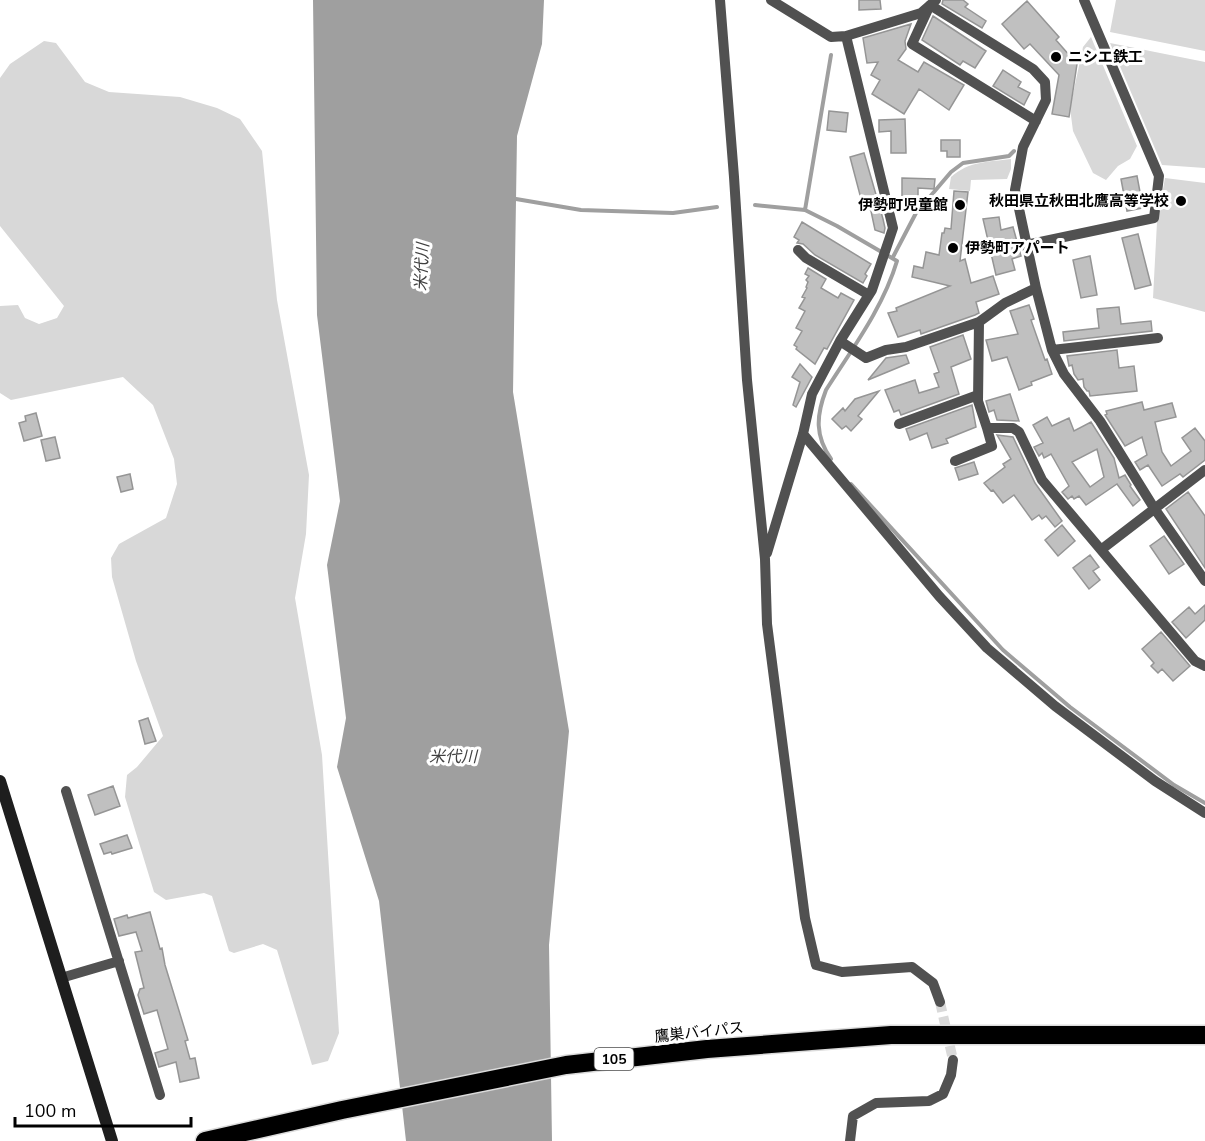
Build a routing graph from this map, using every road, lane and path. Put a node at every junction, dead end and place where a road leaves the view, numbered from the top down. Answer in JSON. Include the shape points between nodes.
{"nodes":[{"id":1,"x":720,"y":0,"type":"edge"},
{"id":2,"x":771,"y":0,"type":"edge"},
{"id":3,"x":1084,"y":0,"type":"edge"},
{"id":4,"x":933,"y":3,"type":"edge"},
{"id":5,"x":846,"y":36,"type":"junction"},
{"id":6,"x":1036,"y":121,"type":"junction"},
{"id":7,"x":1026,"y":245,"type":"junction"},
{"id":8,"x":798,"y":250,"type":"dead end"},
{"id":9,"x":1036,"y":288,"type":"junction"},
{"id":10,"x":869,"y":294,"type":"junction"},
{"id":11,"x":979,"y":322,"type":"junction"},
{"id":12,"x":1158,"y":338,"type":"dead end"},
{"id":13,"x":844,"y":343,"type":"junction"},
{"id":14,"x":1052,"y":350,"type":"junction"},
{"id":15,"x":978,"y":395,"type":"junction"},
{"id":16,"x":899,"y":424,"type":"dead end"},
{"id":17,"x":987,"y":428,"type":"junction"},
{"id":18,"x":803,"y":434,"type":"junction"},
{"id":19,"x":955,"y":460,"type":"dead end"},
{"id":20,"x":1205,"y":470,"type":"edge"},
{"id":21,"x":1154,"y":508,"type":"junction"},
{"id":22,"x":1102,"y":549,"type":"junction"},
{"id":23,"x":765,"y":559,"type":"junction"},
{"id":24,"x":1205,"y":581,"type":"edge"},
{"id":25,"x":1205,"y":666,"type":"edge"},
{"id":26,"x":0,"y":781,"type":"edge"},
{"id":27,"x":66,"y":791,"type":"dead end"},
{"id":28,"x":1205,"y":813,"type":"edge"},
{"id":29,"x":118,"y":961,"type":"junction"},
{"id":30,"x":61,"y":978,"type":"junction"},
{"id":31,"x":940,"y":1002,"type":"tunnel mouth"},
{"id":32,"x":1205,"y":1035,"type":"edge"},
{"id":33,"x":953,"y":1060,"type":"tunnel mouth"},
{"id":34,"x":160,"y":1095,"type":"dead end"},
{"id":35,"x":112,"y":1141,"type":"edge"},
{"id":36,"x":205,"y":1141,"type":"edge"},
{"id":37,"x":850,"y":1141,"type":"edge"}],
"edges":[{"from":1,"to":23,"type":"street","via":[[747,380]]},
{"from":2,"to":5,"type":"street","via":[[831,37]]},
{"from":3,"to":7,"type":"street","via":[[1159,176],[1154,218]]},
{"from":4,"to":5,"type":"street","via":[[921,13]]},
{"from":4,"to":6,"type":"street","via":[[1033,69],[1046,82],[1046,100]]},
{"from":4,"to":6,"type":"street","via":[[912,44]]},
{"from":5,"to":10,"type":"street","via":[[893,228]]},
{"from":6,"to":7,"type":"street","via":[[1023,147],[1015,190]]},
{"from":7,"to":9,"type":"street"},
{"from":8,"to":10,"type":"street"},
{"from":9,"to":11,"type":"street"},
{"from":9,"to":14,"type":"street"},
{"from":10,"to":13,"type":"street"},
{"from":11,"to":13,"type":"street","via":[[866,358]]},
{"from":11,"to":15,"type":"street"},
{"from":12,"to":14,"type":"street"},
{"from":13,"to":18,"type":"street","via":[[812,394]]},
{"from":14,"to":21,"type":"street"},
{"from":15,"to":16,"type":"street"},
{"from":15,"to":17,"type":"street"},
{"from":17,"to":19,"type":"street","via":[[992,446]]},
{"from":17,"to":22,"type":"street","via":[[1012,428],[1019,432],[1042,480]]},
{"from":18,"to":23,"type":"street"},
{"from":18,"to":28,"type":"street","via":[[987,648],[1055,706]]},
{"from":20,"to":21,"type":"street"},
{"from":21,"to":22,"type":"street"},
{"from":21,"to":24,"type":"street"},
{"from":22,"to":25,"type":"street","via":[[1195,661]]},
{"from":23,"to":31,"type":"street","via":[[773,680],[805,918],[816,965],[842,972],[912,967],[933,982]]},
{"from":26,"to":30,"type":"street"},
{"from":27,"to":29,"type":"street"},
{"from":29,"to":30,"type":"street"},
{"from":29,"to":34,"type":"street"},
{"from":30,"to":35,"type":"street"},
{"from":32,"to":36,"type":"highway","name":"鷹巣バイパス","number":"105","via":[[891,1035],[707,1049],[566,1065]]},
{"from":33,"to":37,"type":"street","via":[[943,1094],[929,1101],[876,1103],[853,1116]]}]}
